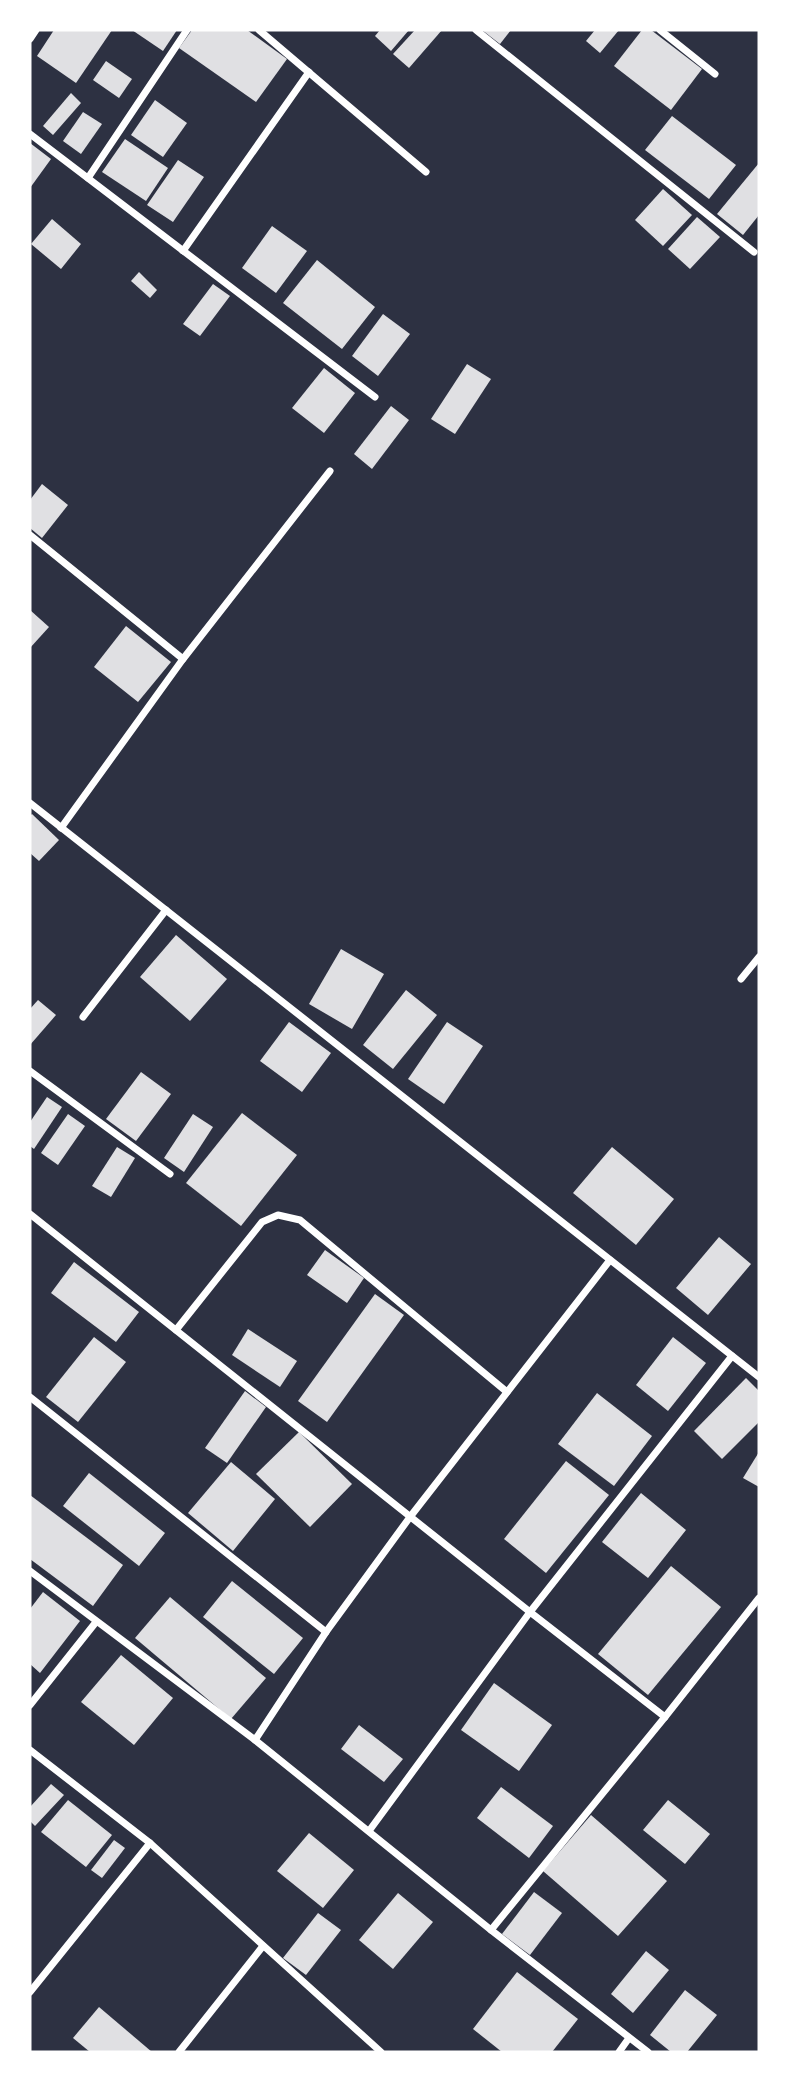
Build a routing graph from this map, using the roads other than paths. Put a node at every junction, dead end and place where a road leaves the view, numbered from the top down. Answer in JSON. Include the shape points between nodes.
{"nodes":[{"id":1,"x":36,"y":30,"type":"edge"},
{"id":2,"x":187,"y":30,"type":"edge"},
{"id":3,"x":259,"y":30,"type":"edge"},
{"id":4,"x":476,"y":30,"type":"edge"},
{"id":5,"x":660,"y":30,"type":"edge"},
{"id":6,"x":30,"y":39,"type":"edge"},
{"id":7,"x":309,"y":72,"type":"junction"},
{"id":8,"x":715,"y":75,"type":"dead end"},
{"id":9,"x":30,"y":134,"type":"edge"},
{"id":10,"x":426,"y":172,"type":"dead end"},
{"id":11,"x":88,"y":178,"type":"junction"},
{"id":12,"x":183,"y":251,"type":"junction"},
{"id":13,"x":754,"y":252,"type":"dead end"},
{"id":14,"x":375,"y":397,"type":"dead end"},
{"id":15,"x":330,"y":471,"type":"dead end"},
{"id":16,"x":30,"y":535,"type":"edge"},
{"id":17,"x":183,"y":659,"type":"junction"},
{"id":18,"x":30,"y":803,"type":"edge"},
{"id":19,"x":61,"y":828,"type":"junction"},
{"id":20,"x":166,"y":910,"type":"junction"},
{"id":21,"x":759,"y":957,"type":"edge"},
{"id":22,"x":741,"y":979,"type":"dead end"},
{"id":23,"x":83,"y":1017,"type":"dead end"},
{"id":24,"x":30,"y":1071,"type":"edge"},
{"id":25,"x":170,"y":1174,"type":"dead end"},
{"id":26,"x":30,"y":1214,"type":"edge"},
{"id":27,"x":611,"y":1260,"type":"junction"},
{"id":28,"x":176,"y":1330,"type":"junction"},
{"id":29,"x":732,"y":1356,"type":"junction"},
{"id":30,"x":759,"y":1377,"type":"edge"},
{"id":31,"x":507,"y":1392,"type":"junction"},
{"id":32,"x":30,"y":1396,"type":"edge"},
{"id":33,"x":410,"y":1517,"type":"junction"},
{"id":34,"x":30,"y":1572,"type":"edge"},
{"id":35,"x":759,"y":1598,"type":"edge"},
{"id":36,"x":530,"y":1612,"type":"junction"},
{"id":37,"x":96,"y":1622,"type":"junction"},
{"id":38,"x":326,"y":1632,"type":"junction"},
{"id":39,"x":30,"y":1705,"type":"edge"},
{"id":40,"x":665,"y":1717,"type":"junction"},
{"id":41,"x":255,"y":1740,"type":"junction"},
{"id":42,"x":30,"y":1751,"type":"edge"},
{"id":43,"x":369,"y":1831,"type":"junction"},
{"id":44,"x":150,"y":1843,"type":"junction"},
{"id":45,"x":491,"y":1930,"type":"junction"},
{"id":46,"x":263,"y":1946,"type":"junction"},
{"id":47,"x":30,"y":1992,"type":"edge"},
{"id":48,"x":629,"y":2038,"type":"junction"},
{"id":49,"x":179,"y":2052,"type":"edge"},
{"id":50,"x":381,"y":2052,"type":"edge"},
{"id":51,"x":619,"y":2052,"type":"edge"},
{"id":52,"x":648,"y":2052,"type":"edge"}],
"edges":[{"from":1,"to":6,"type":"street"},
{"from":2,"to":11,"type":"street"},
{"from":3,"to":7,"type":"street"},
{"from":4,"to":13,"type":"street"},
{"from":5,"to":8,"type":"street"},
{"from":7,"to":10,"type":"street"},
{"from":7,"to":12,"type":"street"},
{"from":9,"to":11,"type":"street"},
{"from":11,"to":12,"type":"street"},
{"from":12,"to":14,"type":"street"},
{"from":15,"to":17,"type":"street"},
{"from":16,"to":17,"type":"street"},
{"from":17,"to":19,"type":"street"},
{"from":18,"to":19,"type":"street"},
{"from":19,"to":20,"type":"street"},
{"from":20,"to":23,"type":"street"},
{"from":20,"to":27,"type":"street"},
{"from":21,"to":22,"type":"street"},
{"from":24,"to":25,"type":"street"},
{"from":26,"to":28,"type":"street"},
{"from":27,"to":29,"type":"street"},
{"from":27,"to":31,"type":"street"},
{"from":28,"to":31,"type":"street","via":[[262,1222],[278,1214],[300,1220]]},
{"from":28,"to":33,"type":"street"},
{"from":29,"to":30,"type":"street"},
{"from":29,"to":36,"type":"street"},
{"from":31,"to":33,"type":"street"},
{"from":32,"to":38,"type":"street"},
{"from":33,"to":36,"type":"street"},
{"from":33,"to":38,"type":"street"},
{"from":34,"to":37,"type":"street"},
{"from":35,"to":40,"type":"street"},
{"from":36,"to":40,"type":"street"},
{"from":36,"to":43,"type":"street"},
{"from":37,"to":39,"type":"street"},
{"from":37,"to":41,"type":"street"},
{"from":38,"to":41,"type":"street"},
{"from":40,"to":45,"type":"street"},
{"from":41,"to":43,"type":"street"},
{"from":42,"to":44,"type":"street"},
{"from":43,"to":45,"type":"street"},
{"from":44,"to":46,"type":"street"},
{"from":44,"to":47,"type":"street"},
{"from":45,"to":48,"type":"street"},
{"from":46,"to":49,"type":"street"},
{"from":46,"to":50,"type":"street"},
{"from":48,"to":51,"type":"street"},
{"from":48,"to":52,"type":"street"}]}
